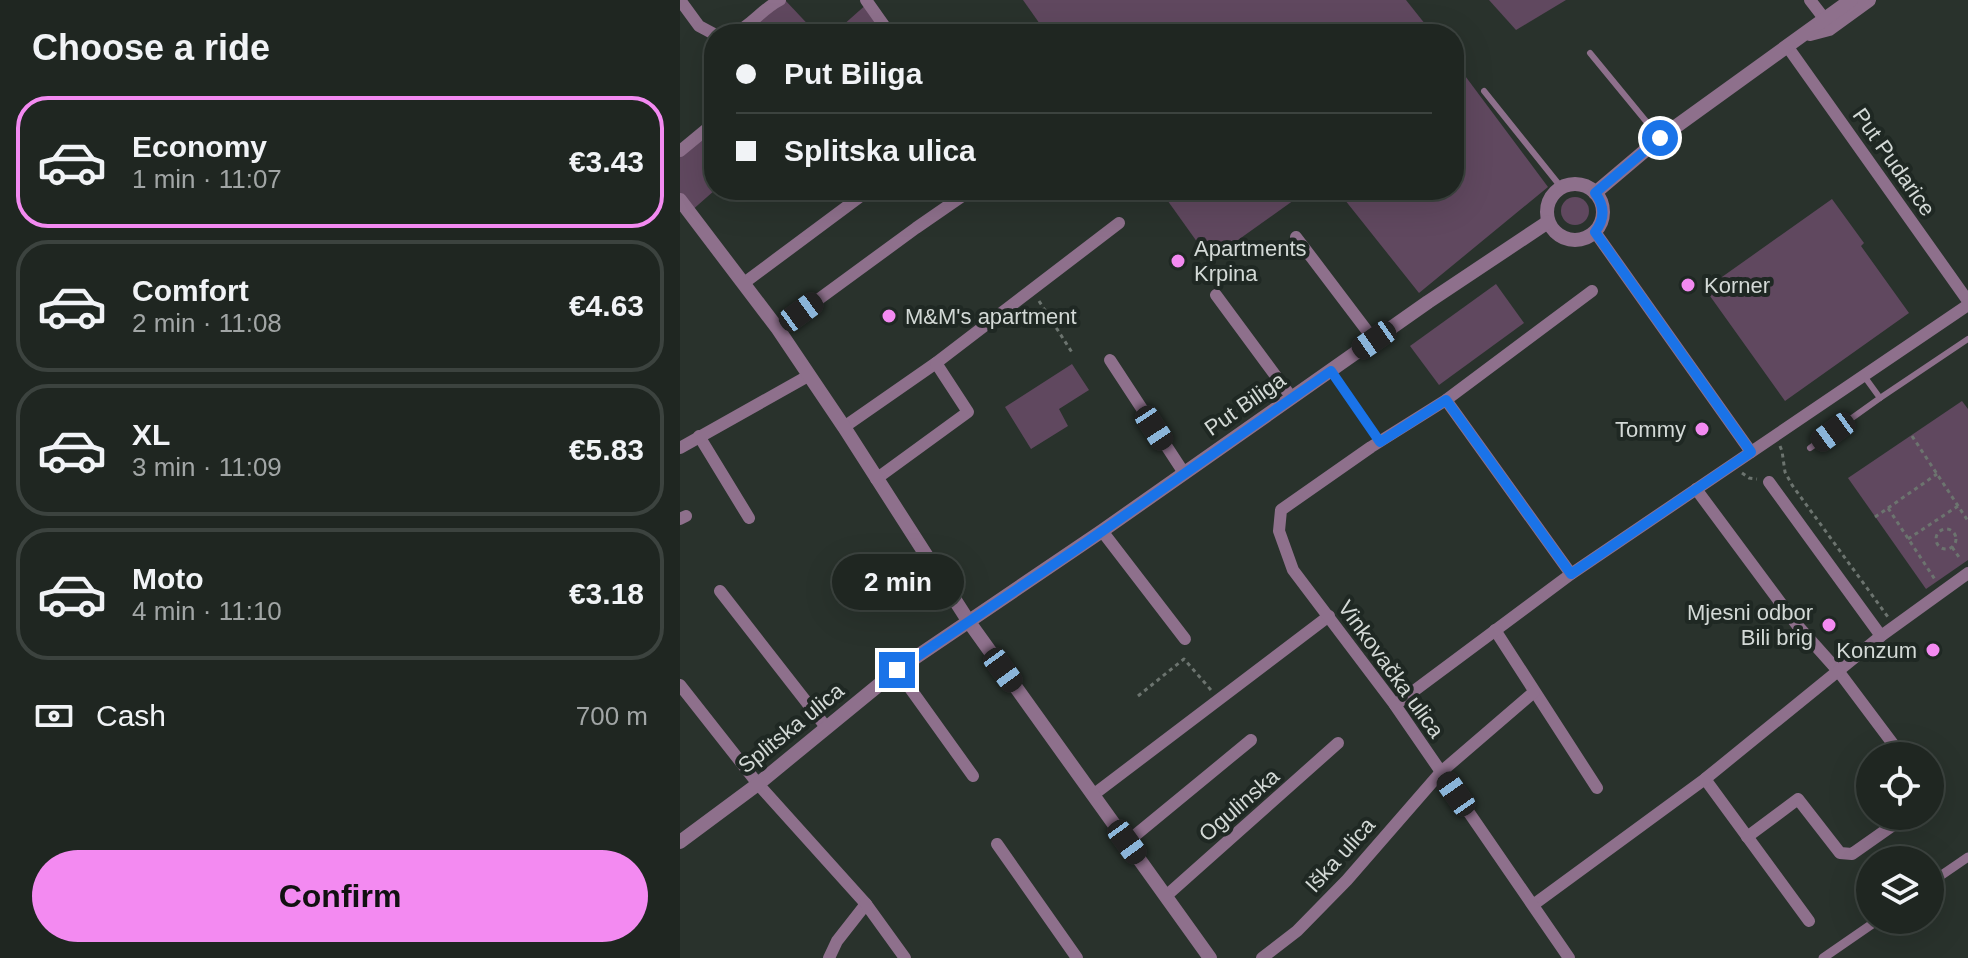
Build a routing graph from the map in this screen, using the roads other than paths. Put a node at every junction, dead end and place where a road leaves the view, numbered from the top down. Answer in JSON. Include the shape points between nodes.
{"nodes":[{"id":1,"x":680,"y":0,"type":"edge"},
{"id":2,"x":780,"y":0,"type":"edge"},
{"id":3,"x":866,"y":0,"type":"edge"},
{"id":4,"x":1810,"y":0,"type":"edge"},
{"id":5,"x":1851,"y":0,"type":"edge"},
{"id":6,"x":1869,"y":0,"type":"edge"},
{"id":7,"x":1828,"y":23,"type":"junction"},
{"id":8,"x":748,"y":24,"type":"edge"},
{"id":9,"x":883,"y":24,"type":"edge"},
{"id":10,"x":704,"y":29,"type":"edge"},
{"id":11,"x":1793,"y":42,"type":"junction"},
{"id":12,"x":1590,"y":53,"type":"dead end"},
{"id":13,"x":1484,"y":91,"type":"dead end"},
{"id":14,"x":704,"y":131,"type":"edge"},
{"id":15,"x":1660,"y":138,"type":"junction"},
{"id":16,"x":680,"y":151,"type":"edge"},
{"id":17,"x":1561,"y":187,"type":"junction"},
{"id":18,"x":1595,"y":193,"type":"junction"},
{"id":19,"x":680,"y":200,"type":"edge"},
{"id":20,"x":856,"y":200,"type":"edge"},
{"id":21,"x":957,"y":200,"type":"edge"},
{"id":22,"x":1548,"y":222,"type":"junction"},
{"id":23,"x":1119,"y":223,"type":"dead end"},
{"id":24,"x":1595,"y":232,"type":"junction"},
{"id":25,"x":1296,"y":237,"type":"dead end"},
{"id":26,"x":744,"y":283,"type":"junction"},
{"id":27,"x":1592,"y":291,"type":"dead end"},
{"id":28,"x":1216,"y":295,"type":"dead end"},
{"id":29,"x":1968,"y":303,"type":"edge"},
{"id":30,"x":778,"y":329,"type":"junction"},
{"id":31,"x":1968,"y":339,"type":"edge"},
{"id":32,"x":1374,"y":340,"type":"junction"},
{"id":33,"x":1110,"y":360,"type":"dead end"},
{"id":34,"x":936,"y":363,"type":"junction"},
{"id":35,"x":1331,"y":371,"type":"junction"},
{"id":36,"x":808,"y":376,"type":"junction"},
{"id":37,"x":1864,"y":376,"type":"junction"},
{"id":38,"x":1292,"y":398,"type":"junction"},
{"id":39,"x":1880,"y":398,"type":"junction"},
{"id":40,"x":1446,"y":400,"type":"junction"},
{"id":41,"x":844,"y":427,"type":"junction"},
{"id":42,"x":699,"y":436,"type":"junction"},
{"id":43,"x":1380,"y":442,"type":"junction"},
{"id":44,"x":680,"y":448,"type":"edge"},
{"id":45,"x":1810,"y":448,"type":"dead end"},
{"id":46,"x":1751,"y":452,"type":"junction"},
{"id":47,"x":1184,"y":473,"type":"junction"},
{"id":48,"x":876,"y":479,"type":"junction"},
{"id":49,"x":1769,"y":482,"type":"dead end"},
{"id":50,"x":1696,"y":489,"type":"junction"},
{"id":51,"x":749,"y":518,"type":"dead end"},
{"id":52,"x":1102,"y":531,"type":"junction"},
{"id":53,"x":1967,"y":569,"type":"edge"},
{"id":54,"x":1571,"y":574,"type":"junction"},
{"id":55,"x":720,"y":591,"type":"dead end"},
{"id":56,"x":1329,"y":616,"type":"junction"},
{"id":57,"x":969,"y":622,"type":"junction"},
{"id":58,"x":1495,"y":630,"type":"junction"},
{"id":59,"x":1881,"y":636,"type":"junction"},
{"id":60,"x":1185,"y":639,"type":"dead end"},
{"id":61,"x":897,"y":670,"type":"junction"},
{"id":62,"x":1839,"y":672,"type":"junction"},
{"id":63,"x":680,"y":685,"type":"edge"},
{"id":64,"x":1534,"y":692,"type":"junction"},
{"id":65,"x":1395,"y":705,"type":"junction"},
{"id":66,"x":826,"y":727,"type":"junction"},
{"id":67,"x":1251,"y":740,"type":"dead end"},
{"id":68,"x":1892,"y":742,"type":"edge"},
{"id":69,"x":1338,"y":743,"type":"dead end"},
{"id":70,"x":1441,"y":772,"type":"junction"},
{"id":71,"x":973,"y":776,"type":"dead end"},
{"id":72,"x":1705,"y":779,"type":"junction"},
{"id":73,"x":758,"y":784,"type":"junction"},
{"id":74,"x":1597,"y":788,"type":"dead end"},
{"id":75,"x":1093,"y":795,"type":"junction"},
{"id":76,"x":1886,"y":830,"type":"edge"},
{"id":77,"x":1747,"y":837,"type":"junction"},
{"id":78,"x":680,"y":841,"type":"edge"},
{"id":79,"x":1127,"y":842,"type":"junction"},
{"id":80,"x":997,"y":844,"type":"dead end"},
{"id":81,"x":1968,"y":857,"type":"edge"},
{"id":82,"x":1944,"y":873,"type":"edge"},
{"id":83,"x":1166,"y":896,"type":"junction"},
{"id":84,"x":866,"y":904,"type":"junction"},
{"id":85,"x":1533,"y":905,"type":"junction"},
{"id":86,"x":1809,"y":921,"type":"dead end"},
{"id":87,"x":1858,"y":934,"type":"edge"},
{"id":88,"x":829,"y":958,"type":"edge"},
{"id":89,"x":905,"y":958,"type":"edge"},
{"id":90,"x":1077,"y":958,"type":"edge"},
{"id":91,"x":1210,"y":958,"type":"edge"},
{"id":92,"x":1262,"y":958,"type":"edge"},
{"id":93,"x":1569,"y":958,"type":"edge"},
{"id":94,"x":1823,"y":958,"type":"edge"}],
"edges":[{"from":1,"to":10,"type":"street"},
{"from":2,"to":8,"type":"street"},
{"from":3,"to":9,"type":"street"},
{"from":4,"to":7,"type":"street"},
{"from":5,"to":7,"type":"street"},
{"from":6,"to":7,"type":"street"},
{"from":7,"to":11,"type":"street"},
{"from":11,"to":15,"type":"street"},
{"from":11,"to":29,"type":"street","name":"Put Pudarice"},
{"from":12,"to":15,"type":"lane"},
{"from":13,"to":17,"type":"lane"},
{"from":14,"to":16,"type":"street"},
{"from":15,"to":18,"type":"street"},
{"from":17,"to":18,"type":"street","via":[[1579,184]]},
{"from":17,"to":22,"type":"street","via":[[1550,198]]},
{"from":18,"to":24,"type":"street","via":[[1603,217]]},
{"from":19,"to":26,"type":"street"},
{"from":20,"to":26,"type":"street"},
{"from":21,"to":30,"type":"street"},
{"from":22,"to":24,"type":"street","via":[[1565,239],[1581,240]]},
{"from":22,"to":32,"type":"street","name":"Put Biliga"},
{"from":23,"to":34,"type":"street"},
{"from":24,"to":46,"type":"street"},
{"from":25,"to":32,"type":"street"},
{"from":26,"to":30,"type":"street"},
{"from":27,"to":40,"type":"street"},
{"from":28,"to":38,"type":"street"},
{"from":29,"to":37,"type":"street","name":"Put Pudarice"},
{"from":30,"to":36,"type":"street"},
{"from":31,"to":39,"type":"lane"},
{"from":32,"to":35,"type":"street","name":"Put Biliga"},
{"from":33,"to":47,"type":"street"},
{"from":34,"to":41,"type":"street"},
{"from":34,"to":48,"type":"street","via":[[968,412]]},
{"from":35,"to":38,"type":"street","name":"Put Biliga"},
{"from":35,"to":43,"type":"lane"},
{"from":36,"to":41,"type":"street"},
{"from":36,"to":42,"type":"street"},
{"from":37,"to":39,"type":"lane"},
{"from":37,"to":46,"type":"street","name":"Put Pudarice"},
{"from":38,"to":47,"type":"street","name":"Put Biliga"},
{"from":39,"to":45,"type":"lane"},
{"from":40,"to":43,"type":"street"},
{"from":40,"to":54,"type":"street"},
{"from":41,"to":48,"type":"street"},
{"from":42,"to":44,"type":"street"},
{"from":42,"to":51,"type":"street"},
{"from":43,"to":56,"type":"street","name":"Vinkovačka ulica","via":[[1281,510],[1279,531],[1293,570]]},
{"from":46,"to":50,"type":"street","name":"Put Pudarice"},
{"from":47,"to":52,"type":"street","name":"Put Biliga"},
{"from":48,"to":57,"type":"street"},
{"from":49,"to":59,"type":"street"},
{"from":50,"to":54,"type":"street","name":"Put Pudarice"},
{"from":50,"to":62,"type":"street","via":[[1797,625]]},
{"from":52,"to":57,"type":"street","name":"Put Biliga"},
{"from":52,"to":60,"type":"street"},
{"from":53,"to":59,"type":"street"},
{"from":54,"to":58,"type":"street","name":"Put Pudarice"},
{"from":55,"to":66,"type":"street"},
{"from":56,"to":65,"type":"street","name":"Vinkovačka ulica"},
{"from":56,"to":75,"type":"street"},
{"from":57,"to":61,"type":"street","name":"Splitska ulica"},
{"from":57,"to":75,"type":"street"},
{"from":58,"to":64,"type":"street"},
{"from":58,"to":65,"type":"street","name":"Put Pudarice"},
{"from":59,"to":62,"type":"street"},
{"from":61,"to":66,"type":"street","name":"Splitska ulica"},
{"from":61,"to":71,"type":"street"},
{"from":62,"to":68,"type":"street"},
{"from":62,"to":72,"type":"street"},
{"from":63,"to":73,"type":"street"},
{"from":64,"to":70,"type":"street","name":"Iška ulica"},
{"from":64,"to":74,"type":"street"},
{"from":65,"to":70,"type":"street","name":"Vinkovačka ulica"},
{"from":66,"to":73,"type":"street","name":"Splitska ulica"},
{"from":67,"to":79,"type":"street"},
{"from":69,"to":83,"type":"street","name":"Ogulinska"},
{"from":70,"to":85,"type":"street","name":"Vinkovačka ulica"},
{"from":70,"to":92,"type":"street","name":"Iška ulica","via":[[1347,880]]},
{"from":72,"to":77,"type":"street"},
{"from":72,"to":85,"type":"street"},
{"from":73,"to":78,"type":"street","name":"Splitska ulica"},
{"from":73,"to":84,"type":"street"},
{"from":75,"to":79,"type":"street"},
{"from":76,"to":77,"type":"street","via":[[1852,854],[1840,853],[1798,799]]},
{"from":77,"to":86,"type":"street"},
{"from":79,"to":83,"type":"street"},
{"from":80,"to":90,"type":"street"},
{"from":81,"to":82,"type":"street"},
{"from":83,"to":91,"type":"street"},
{"from":84,"to":88,"type":"street"},
{"from":84,"to":89,"type":"street"},
{"from":85,"to":93,"type":"street","name":"Vinkovačka ulica"},
{"from":87,"to":94,"type":"street"}]}
